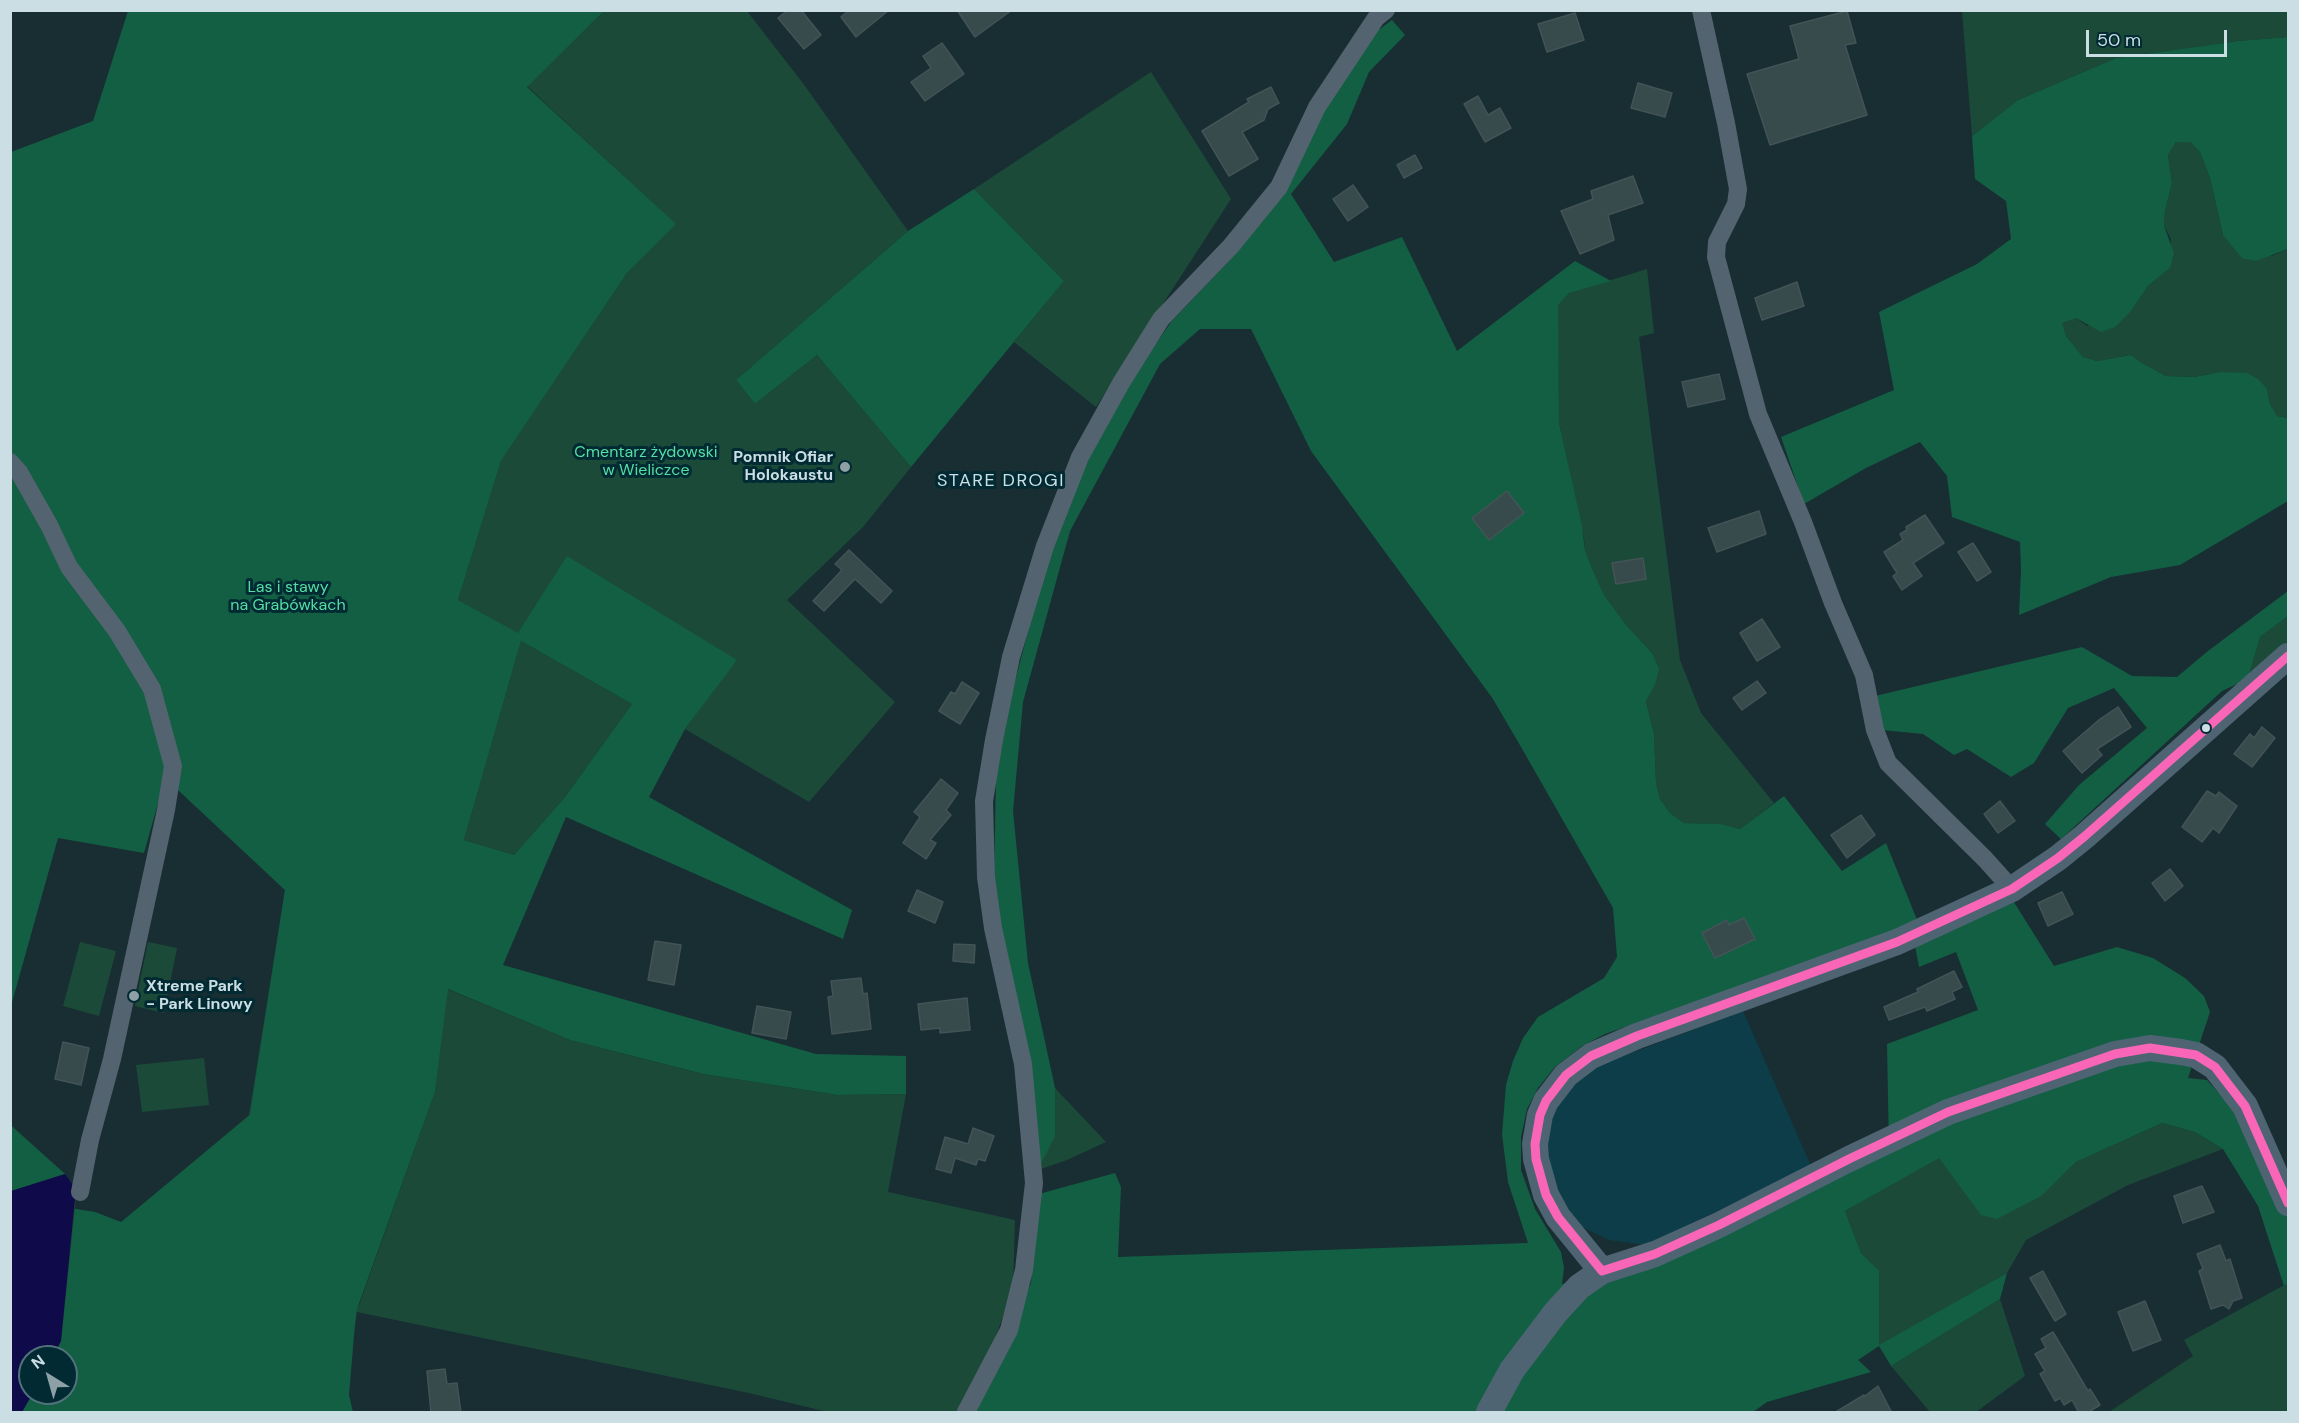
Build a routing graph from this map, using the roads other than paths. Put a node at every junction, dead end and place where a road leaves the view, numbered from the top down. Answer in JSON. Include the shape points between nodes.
{"nodes":[{"id":1,"x":1386,"y":10,"type":"edge"},
{"id":2,"x":1701,"y":10,"type":"edge"},
{"id":3,"x":10,"y":462,"type":"edge"},
{"id":4,"x":2289,"y":656,"type":"edge"},
{"id":5,"x":2012,"y":889,"type":"junction"},
{"id":6,"x":80,"y":1192,"type":"dead end"},
{"id":7,"x":2289,"y":1203,"type":"edge"},
{"id":8,"x":1602,"y":1271,"type":"junction"},
{"id":9,"x":966,"y":1413,"type":"edge"},
{"id":10,"x":1490,"y":1413,"type":"edge"}],
"edges":[{"from":1,"to":9,"type":"street","via":[[1376,18],[1317,107],[1279,187],[1231,246],[1161,319],[1080,457],[1044,546],[1011,657],[984,801],[993,928],[1023,1065],[1034,1183],[1024,1270],[1008,1330]]},
{"from":2,"to":5,"type":"street","via":[[1738,189],[1737,204],[1717,242],[1716,257],[1758,414],[1864,675],[1875,730],[1888,763]]},
{"from":3,"to":6,"type":"street","via":[[69,567],[117,631],[152,688],[173,765]]},
{"from":4,"to":5,"type":"street","via":[[2085,836]]},
{"from":5,"to":8,"type":"street","via":[[1898,942],[1637,1036],[1590,1056],[1566,1075],[1540,1115],[1536,1159],[1546,1195],[1558,1217]]},
{"from":7,"to":8,"type":"street","via":[[2245,1106],[2215,1067],[2196,1055],[2150,1048],[2115,1054],[1948,1112],[1719,1225],[1655,1254]]},
{"from":8,"to":10,"type":"street","via":[[1579,1287],[1556,1312],[1512,1370]]}]}
